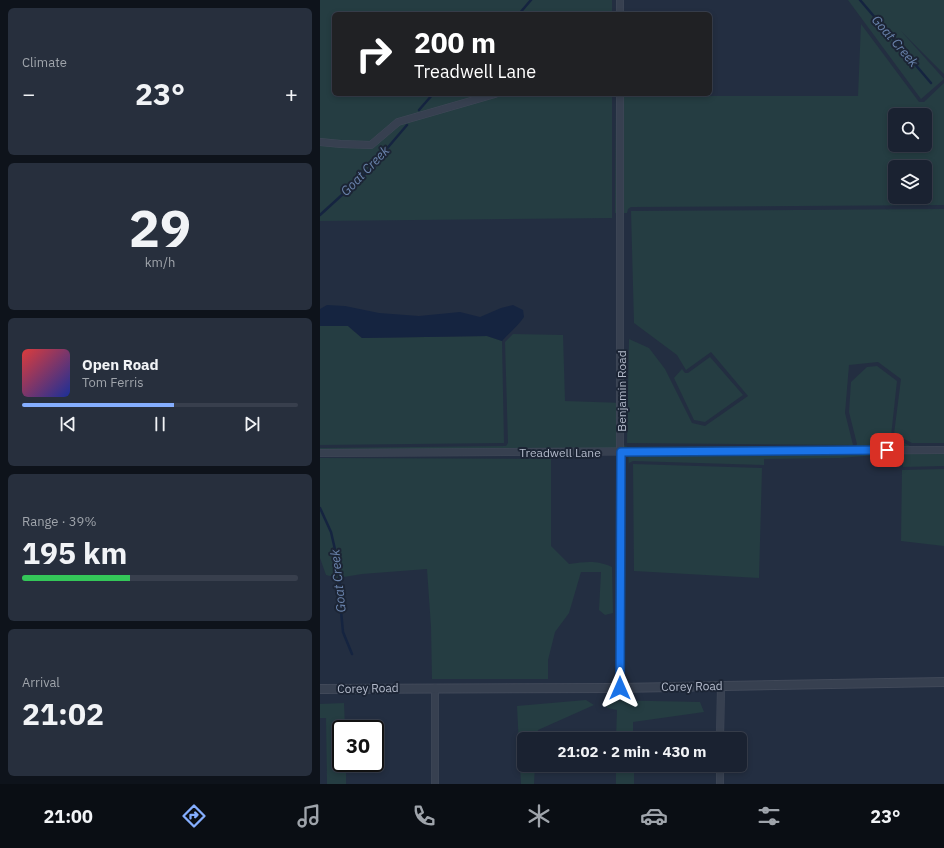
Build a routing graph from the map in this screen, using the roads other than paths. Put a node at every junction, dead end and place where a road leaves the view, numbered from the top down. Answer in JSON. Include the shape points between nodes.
{"nodes":[{"id":1,"x":620,"y":0,"type":"edge"},
{"id":2,"x":620,"y":12,"type":"edge"},
{"id":3,"x":488,"y":96,"type":"edge"},
{"id":4,"x":620,"y":96,"type":"edge"},
{"id":5,"x":320,"y":142,"type":"edge"},
{"id":6,"x":944,"y":450,"type":"edge"},
{"id":7,"x":621,"y":452,"type":"junction"},
{"id":8,"x":320,"y":453,"type":"edge"},
{"id":9,"x":944,"y":682,"type":"edge"},
{"id":10,"x":721,"y":686,"type":"junction"},
{"id":11,"x":434,"y":688,"type":"junction"},
{"id":12,"x":620,"y":688,"type":"junction"},
{"id":13,"x":320,"y":689,"type":"edge"},
{"id":14,"x":720,"y":732,"type":"edge"},
{"id":15,"x":720,"y":772,"type":"edge"},
{"id":16,"x":435,"y":784,"type":"edge"},
{"id":17,"x":720,"y":784,"type":"edge"}],
"edges":[{"from":1,"to":2,"type":"street"},
{"from":3,"to":5,"type":"street","via":[[398,122],[371,145]]},
{"from":4,"to":7,"type":"street","name":"Benjamin Road"},
{"from":6,"to":7,"type":"street","name":"Treadwell Lane"},
{"from":7,"to":8,"type":"street","name":"Treadwell Lane"},
{"from":7,"to":12,"type":"street","name":"Benjamin Road"},
{"from":9,"to":10,"type":"street","name":"Corey Road"},
{"from":10,"to":12,"type":"street","name":"Corey Road"},
{"from":10,"to":14,"type":"street"},
{"from":11,"to":12,"type":"street","name":"Corey Road"},
{"from":11,"to":13,"type":"street","name":"Corey Road"},
{"from":11,"to":16,"type":"street"},
{"from":15,"to":17,"type":"street"}]}
